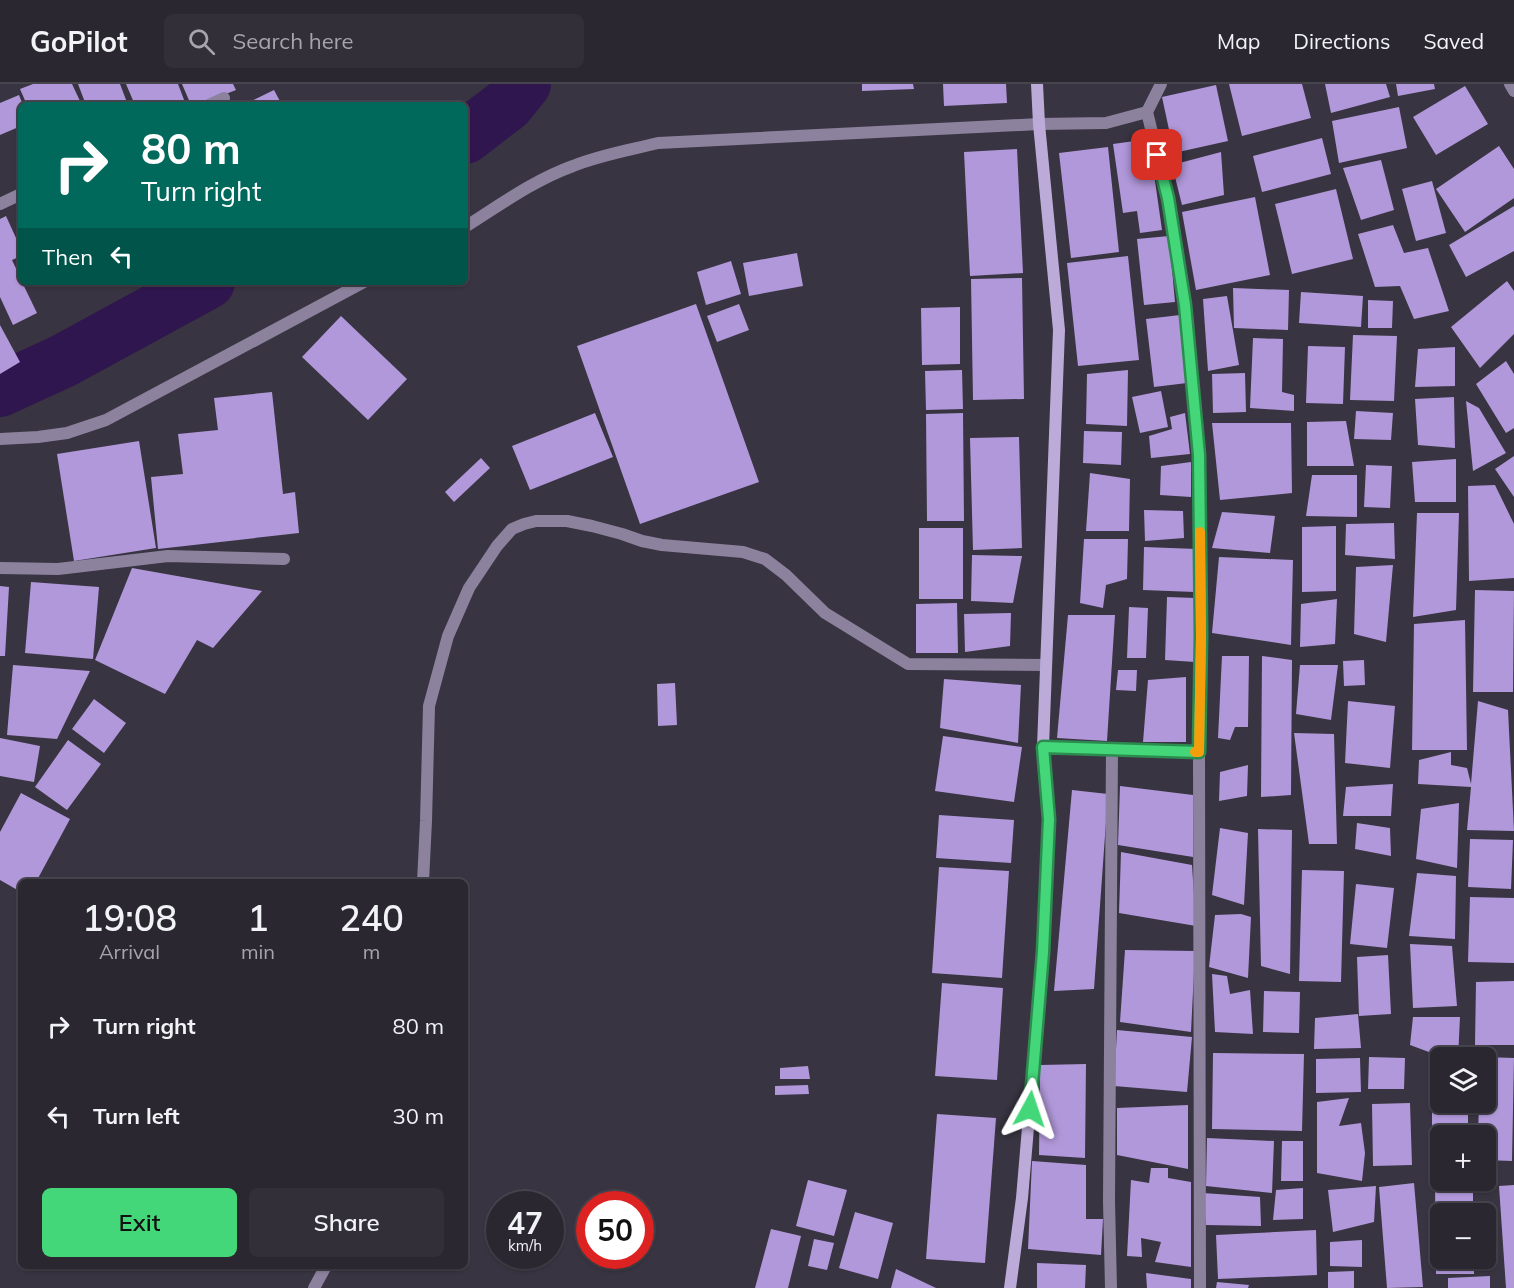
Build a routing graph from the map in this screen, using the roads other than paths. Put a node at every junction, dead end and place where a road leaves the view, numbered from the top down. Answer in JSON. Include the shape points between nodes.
{"nodes":[{"id":1,"x":1037,"y":84,"type":"edge"},
{"id":2,"x":1161,"y":84,"type":"edge"},
{"id":3,"x":1510,"y":84,"type":"edge"},
{"id":4,"x":1514,"y":91,"type":"edge"},
{"id":5,"x":224,"y":98,"type":"dead end"},
{"id":6,"x":215,"y":102,"type":"edge"},
{"id":7,"x":1147,"y":112,"type":"junction"},
{"id":8,"x":1040,"y":124,"type":"junction"},
{"id":9,"x":18,"y":195,"type":"edge"},
{"id":10,"x":0,"y":204,"type":"edge"},
{"id":11,"x":468,"y":225,"type":"edge"},
{"id":12,"x":358,"y":285,"type":"edge"},
{"id":13,"x":0,"y":439,"type":"edge"},
{"id":14,"x":284,"y":559,"type":"dead end"},
{"id":15,"x":0,"y":568,"type":"edge"},
{"id":16,"x":1046,"y":665,"type":"junction"},
{"id":17,"x":1043,"y":747,"type":"junction"},
{"id":18,"x":1112,"y":748,"type":"junction"},
{"id":19,"x":1199,"y":752,"type":"junction"},
{"id":20,"x":423,"y":879,"type":"edge"},
{"id":21,"x":324,"y":1269,"type":"edge"},
{"id":22,"x":314,"y":1288,"type":"edge"},
{"id":23,"x":1010,"y":1288,"type":"edge"},
{"id":24,"x":1111,"y":1288,"type":"edge"},
{"id":25,"x":1200,"y":1288,"type":"edge"}],
"edges":[{"from":1,"to":8,"type":"main road"},
{"from":2,"to":7,"type":"street"},
{"from":3,"to":4,"type":"street"},
{"from":5,"to":6,"type":"street"},
{"from":7,"to":8,"type":"street","via":[[1106,123]]},
{"from":7,"to":19,"type":"street","via":[[1168,198],[1185,305],[1199,455]]},
{"from":8,"to":11,"type":"street","via":[[658,144],[573,166],[528,187]]},
{"from":8,"to":16,"type":"main road","via":[[1059,330]]},
{"from":9,"to":10,"type":"street"},
{"from":12,"to":13,"type":"street","via":[[106,420],[67,434]]},
{"from":14,"to":15,"type":"street","via":[[168,555],[58,569]]},
{"from":16,"to":17,"type":"main road"},
{"from":16,"to":20,"type":"street","via":[[908,664],[825,613],[765,559],[743,552],[662,545],[567,521],[525,524],[512,529],[496,546],[470,588],[448,636],[429,706]]},
{"from":17,"to":18,"type":"street"},
{"from":17,"to":23,"type":"main road","via":[[1049,819],[1043,952],[1022,1198]]},
{"from":18,"to":19,"type":"street"},
{"from":18,"to":24,"type":"street"},
{"from":19,"to":25,"type":"street"},
{"from":21,"to":22,"type":"street"}]}
